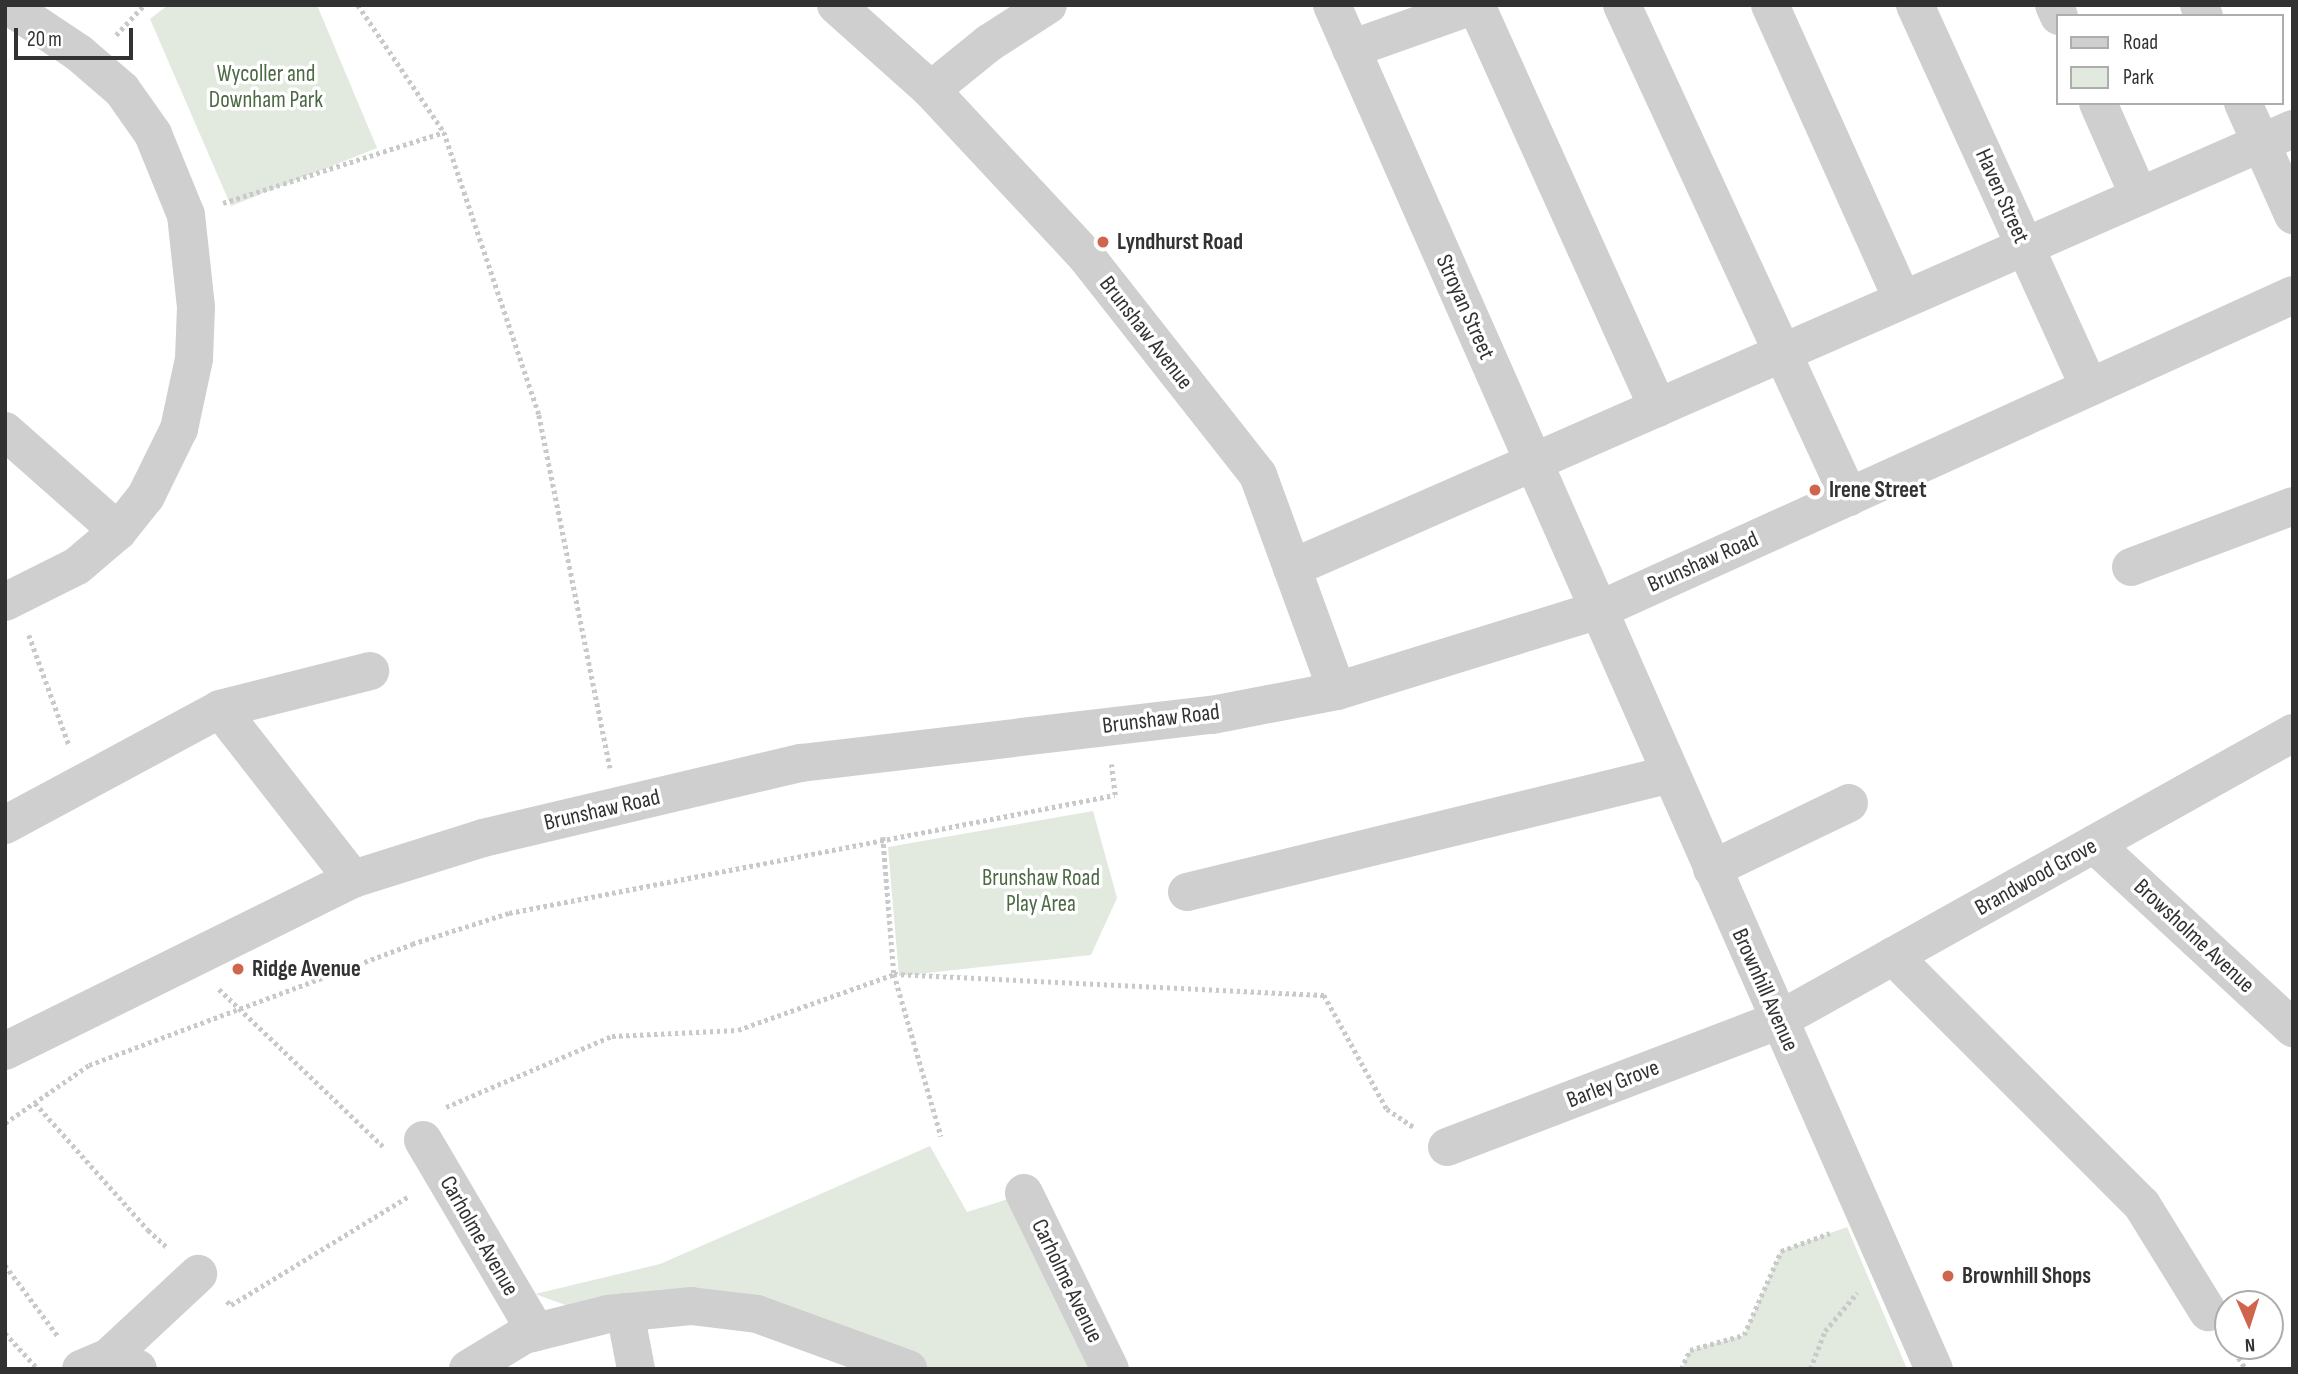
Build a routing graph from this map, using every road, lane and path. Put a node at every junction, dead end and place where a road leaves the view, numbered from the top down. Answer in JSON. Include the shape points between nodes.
{"nodes":[{"id":1,"x":7,"y":5,"type":"edge"},
{"id":2,"x":358,"y":5,"type":"edge"},
{"id":3,"x":836,"y":5,"type":"edge"},
{"id":4,"x":1048,"y":5,"type":"edge"},
{"id":5,"x":1332,"y":5,"type":"edge"},
{"id":6,"x":1475,"y":5,"type":"edge"},
{"id":7,"x":1622,"y":5,"type":"edge"},
{"id":8,"x":1770,"y":5,"type":"edge"},
{"id":9,"x":1915,"y":5,"type":"edge"},
{"id":10,"x":1351,"y":49,"type":"junction"},
{"id":11,"x":932,"y":90,"type":"junction"},
{"id":12,"x":2099,"y":105,"type":"edge"},
{"id":13,"x":2245,"y":105,"type":"edge"},
{"id":14,"x":444,"y":132,"type":"junction"},
{"id":15,"x":2277,"y":136,"type":"edge"},
{"id":16,"x":2139,"y":196,"type":"junction"},
{"id":17,"x":186,"y":215,"type":"junction"},
{"id":18,"x":2293,"y":215,"type":"edge"},
{"id":19,"x":2025,"y":246,"type":"junction"},
{"id":20,"x":2293,"y":295,"type":"edge"},
{"id":21,"x":1902,"y":299,"type":"junction"},
{"id":22,"x":1782,"y":352,"type":"junction"},
{"id":23,"x":2089,"y":387,"type":"junction"},
{"id":24,"x":1658,"y":408,"type":"junction"},
{"id":25,"x":5,"y":431,"type":"edge"},
{"id":26,"x":1534,"y":464,"type":"junction"},
{"id":27,"x":1849,"y":497,"type":"junction"},
{"id":28,"x":2293,"y":506,"type":"edge"},
{"id":29,"x":118,"y":531,"type":"junction"},
{"id":30,"x":2131,"y":567,"type":"dead end"},
{"id":31,"x":1292,"y":568,"type":"junction"},
{"id":32,"x":10,"y":601,"type":"edge"},
{"id":33,"x":1599,"y":610,"type":"junction"},
{"id":34,"x":370,"y":671,"type":"dead end"},
{"id":35,"x":1337,"y":691,"type":"junction"},
{"id":36,"x":220,"y":709,"type":"junction"},
{"id":37,"x":1107,"y":725,"type":"junction"},
{"id":38,"x":2293,"y":733,"type":"edge"},
{"id":39,"x":1670,"y":774,"type":"junction"},
{"id":40,"x":83,"y":782,"type":"junction"},
{"id":41,"x":1849,"y":803,"type":"dead end"},
{"id":42,"x":618,"y":806,"type":"junction"},
{"id":43,"x":5,"y":825,"type":"edge"},
{"id":44,"x":883,"y":837,"type":"junction"},
{"id":45,"x":2094,"y":844,"type":"junction"},
{"id":46,"x":1712,"y":869,"type":"junction"},
{"id":47,"x":353,"y":880,"type":"junction"},
{"id":48,"x":1186,"y":892,"type":"dead end"},
{"id":49,"x":1893,"y":956,"type":"junction"},
{"id":50,"x":894,"y":974,"type":"junction"},
{"id":51,"x":240,"y":1009,"type":"junction"},
{"id":52,"x":1779,"y":1020,"type":"junction"},
{"id":53,"x":2293,"y":1028,"type":"edge"},
{"id":54,"x":5,"y":1051,"type":"edge"},
{"id":55,"x":34,"y":1103,"type":"junction"},
{"id":56,"x":5,"y":1123,"type":"edge"},
{"id":57,"x":416,"y":1128,"type":"junction"},
{"id":58,"x":941,"y":1136,"type":"dead end"},
{"id":59,"x":375,"y":1138,"type":"junction"},
{"id":60,"x":1447,"y":1147,"type":"joint"},
{"id":61,"x":443,"y":1175,"type":"junction"},
{"id":62,"x":1024,"y":1194,"type":"dead end"},
{"id":63,"x":1867,"y":1219,"type":"junction"},
{"id":64,"x":153,"y":1236,"type":"dead end"},
{"id":65,"x":5,"y":1265,"type":"edge"},
{"id":66,"x":198,"y":1274,"type":"joint"},
{"id":67,"x":1862,"y":1287,"type":"dead end"},
{"id":68,"x":625,"y":1312,"type":"junction"},
{"id":69,"x":2208,"y":1312,"type":"dead end"},
{"id":70,"x":536,"y":1332,"type":"junction"},
{"id":71,"x":5,"y":1333,"type":"edge"},
{"id":72,"x":102,"y":1365,"type":"edge"},
{"id":73,"x":38,"y":1369,"type":"edge"},
{"id":74,"x":468,"y":1369,"type":"edge"},
{"id":75,"x":636,"y":1369,"type":"edge"},
{"id":76,"x":908,"y":1369,"type":"edge"},
{"id":77,"x":1110,"y":1369,"type":"edge"},
{"id":78,"x":1681,"y":1369,"type":"edge"},
{"id":79,"x":1810,"y":1369,"type":"edge"},
{"id":80,"x":1934,"y":1369,"type":"edge"}],
"edges":[{"from":1,"to":17,"type":"street","via":[[79,53],[122,90],[153,134]]},
{"from":2,"to":14,"type":"path"},
{"from":3,"to":11,"type":"street","name":"Brunshaw Avenue"},
{"from":4,"to":11,"type":"street","via":[[989,43]]},
{"from":5,"to":10,"type":"street","name":"Stroyan Street"},
{"from":6,"to":10,"type":"street"},
{"from":6,"to":24,"type":"street"},
{"from":7,"to":22,"type":"street"},
{"from":8,"to":21,"type":"street"},
{"from":9,"to":19,"type":"street","name":"Haven Street"},
{"from":10,"to":26,"type":"street","name":"Stroyan Street"},
{"from":11,"to":31,"type":"street","name":"Brunshaw Avenue","via":[[1085,255],[1258,475]]},
{"from":12,"to":16,"type":"street"},
{"from":13,"to":15,"type":"street"},
{"from":14,"to":17,"type":"path"},
{"from":14,"to":42,"type":"path","via":[[539,415]]},
{"from":15,"to":16,"type":"street"},
{"from":15,"to":18,"type":"street"},
{"from":16,"to":19,"type":"street"},
{"from":17,"to":29,"type":"street","via":[[196,307],[194,359],[179,429],[146,496]]},
{"from":19,"to":21,"type":"street"},
{"from":19,"to":23,"type":"street","name":"Haven Street"},
{"from":20,"to":23,"type":"street","name":"Brunshaw Road"},
{"from":21,"to":22,"type":"street"},
{"from":22,"to":24,"type":"street"},
{"from":22,"to":27,"type":"street"},
{"from":23,"to":27,"type":"street","name":"Brunshaw Road"},
{"from":24,"to":26,"type":"street"},
{"from":25,"to":29,"type":"street"},
{"from":26,"to":31,"type":"street"},
{"from":26,"to":33,"type":"street","name":"Stroyan Street"},
{"from":27,"to":33,"type":"street","name":"Brunshaw Road"},
{"from":28,"to":30,"type":"street"},
{"from":29,"to":32,"type":"street","via":[[77,566]]},
{"from":31,"to":35,"type":"street","name":"Brunshaw Avenue"},
{"from":32,"to":40,"type":"path"},
{"from":33,"to":35,"type":"street","name":"Brunshaw Road"},
{"from":33,"to":39,"type":"street","name":"Brownhill Avenue"},
{"from":34,"to":36,"type":"street"},
{"from":35,"to":37,"type":"street","name":"Brunshaw Road","via":[[1212,715]]},
{"from":36,"to":40,"type":"street"},
{"from":36,"to":47,"type":"street"},
{"from":37,"to":42,"type":"street","name":"Brunshaw Road","via":[[801,763]]},
{"from":37,"to":44,"type":"path","via":[[1115,795]]},
{"from":38,"to":45,"type":"street","name":"Brandwood Grove"},
{"from":39,"to":46,"type":"street","name":"Brownhill Avenue"},
{"from":39,"to":48,"type":"street"},
{"from":40,"to":43,"type":"street"},
{"from":41,"to":46,"type":"street"},
{"from":42,"to":47,"type":"street","name":"Brunshaw Road","via":[[483,838]]},
{"from":44,"to":50,"type":"path"},
{"from":44,"to":51,"type":"path","via":[[509,913]]},
{"from":45,"to":49,"type":"street","name":"Brandwood Grove"},
{"from":45,"to":53,"type":"street","name":"Browsholme Avenue"},
{"from":46,"to":52,"type":"street","name":"Brownhill Avenue"},
{"from":47,"to":54,"type":"street","name":"Brunshaw Road"},
{"from":49,"to":52,"type":"street","name":"Brandwood Grove"},
{"from":49,"to":69,"type":"street","via":[[2142,1205]]},
{"from":50,"to":57,"type":"path","via":[[738,1030],[612,1037]]},
{"from":50,"to":58,"type":"path"},
{"from":50,"to":60,"type":"path","via":[[1324,995],[1387,1109]]},
{"from":51,"to":55,"type":"path","via":[[89,1065]]},
{"from":51,"to":59,"type":"path"},
{"from":52,"to":60,"type":"street","name":"Barley Grove"},
{"from":52,"to":63,"type":"street","name":"Brownhill Avenue"},
{"from":55,"to":56,"type":"path"},
{"from":55,"to":64,"type":"path"},
{"from":57,"to":59,"type":"path"},
{"from":57,"to":59,"type":"path","via":[[389,1152]]},
{"from":57,"to":61,"type":"street","name":"Carholme Avenue"},
{"from":61,"to":66,"type":"path","via":[[231,1305]]},
{"from":61,"to":70,"type":"street","name":"Carholme Avenue"},
{"from":62,"to":77,"type":"street","name":"Carholme Avenue"},
{"from":63,"to":78,"type":"path","via":[[1781,1251],[1744,1335],[1690,1350]]},
{"from":63,"to":80,"type":"street","name":"Brownhill Avenue"},
{"from":65,"to":72,"type":"path"},
{"from":66,"to":72,"type":"street"},
{"from":67,"to":79,"type":"path","via":[[1825,1331]]},
{"from":68,"to":70,"type":"street"},
{"from":68,"to":75,"type":"street"},
{"from":68,"to":76,"type":"street","via":[[691,1306],[757,1314]]},
{"from":70,"to":74,"type":"street"},
{"from":71,"to":73,"type":"path"}]}
